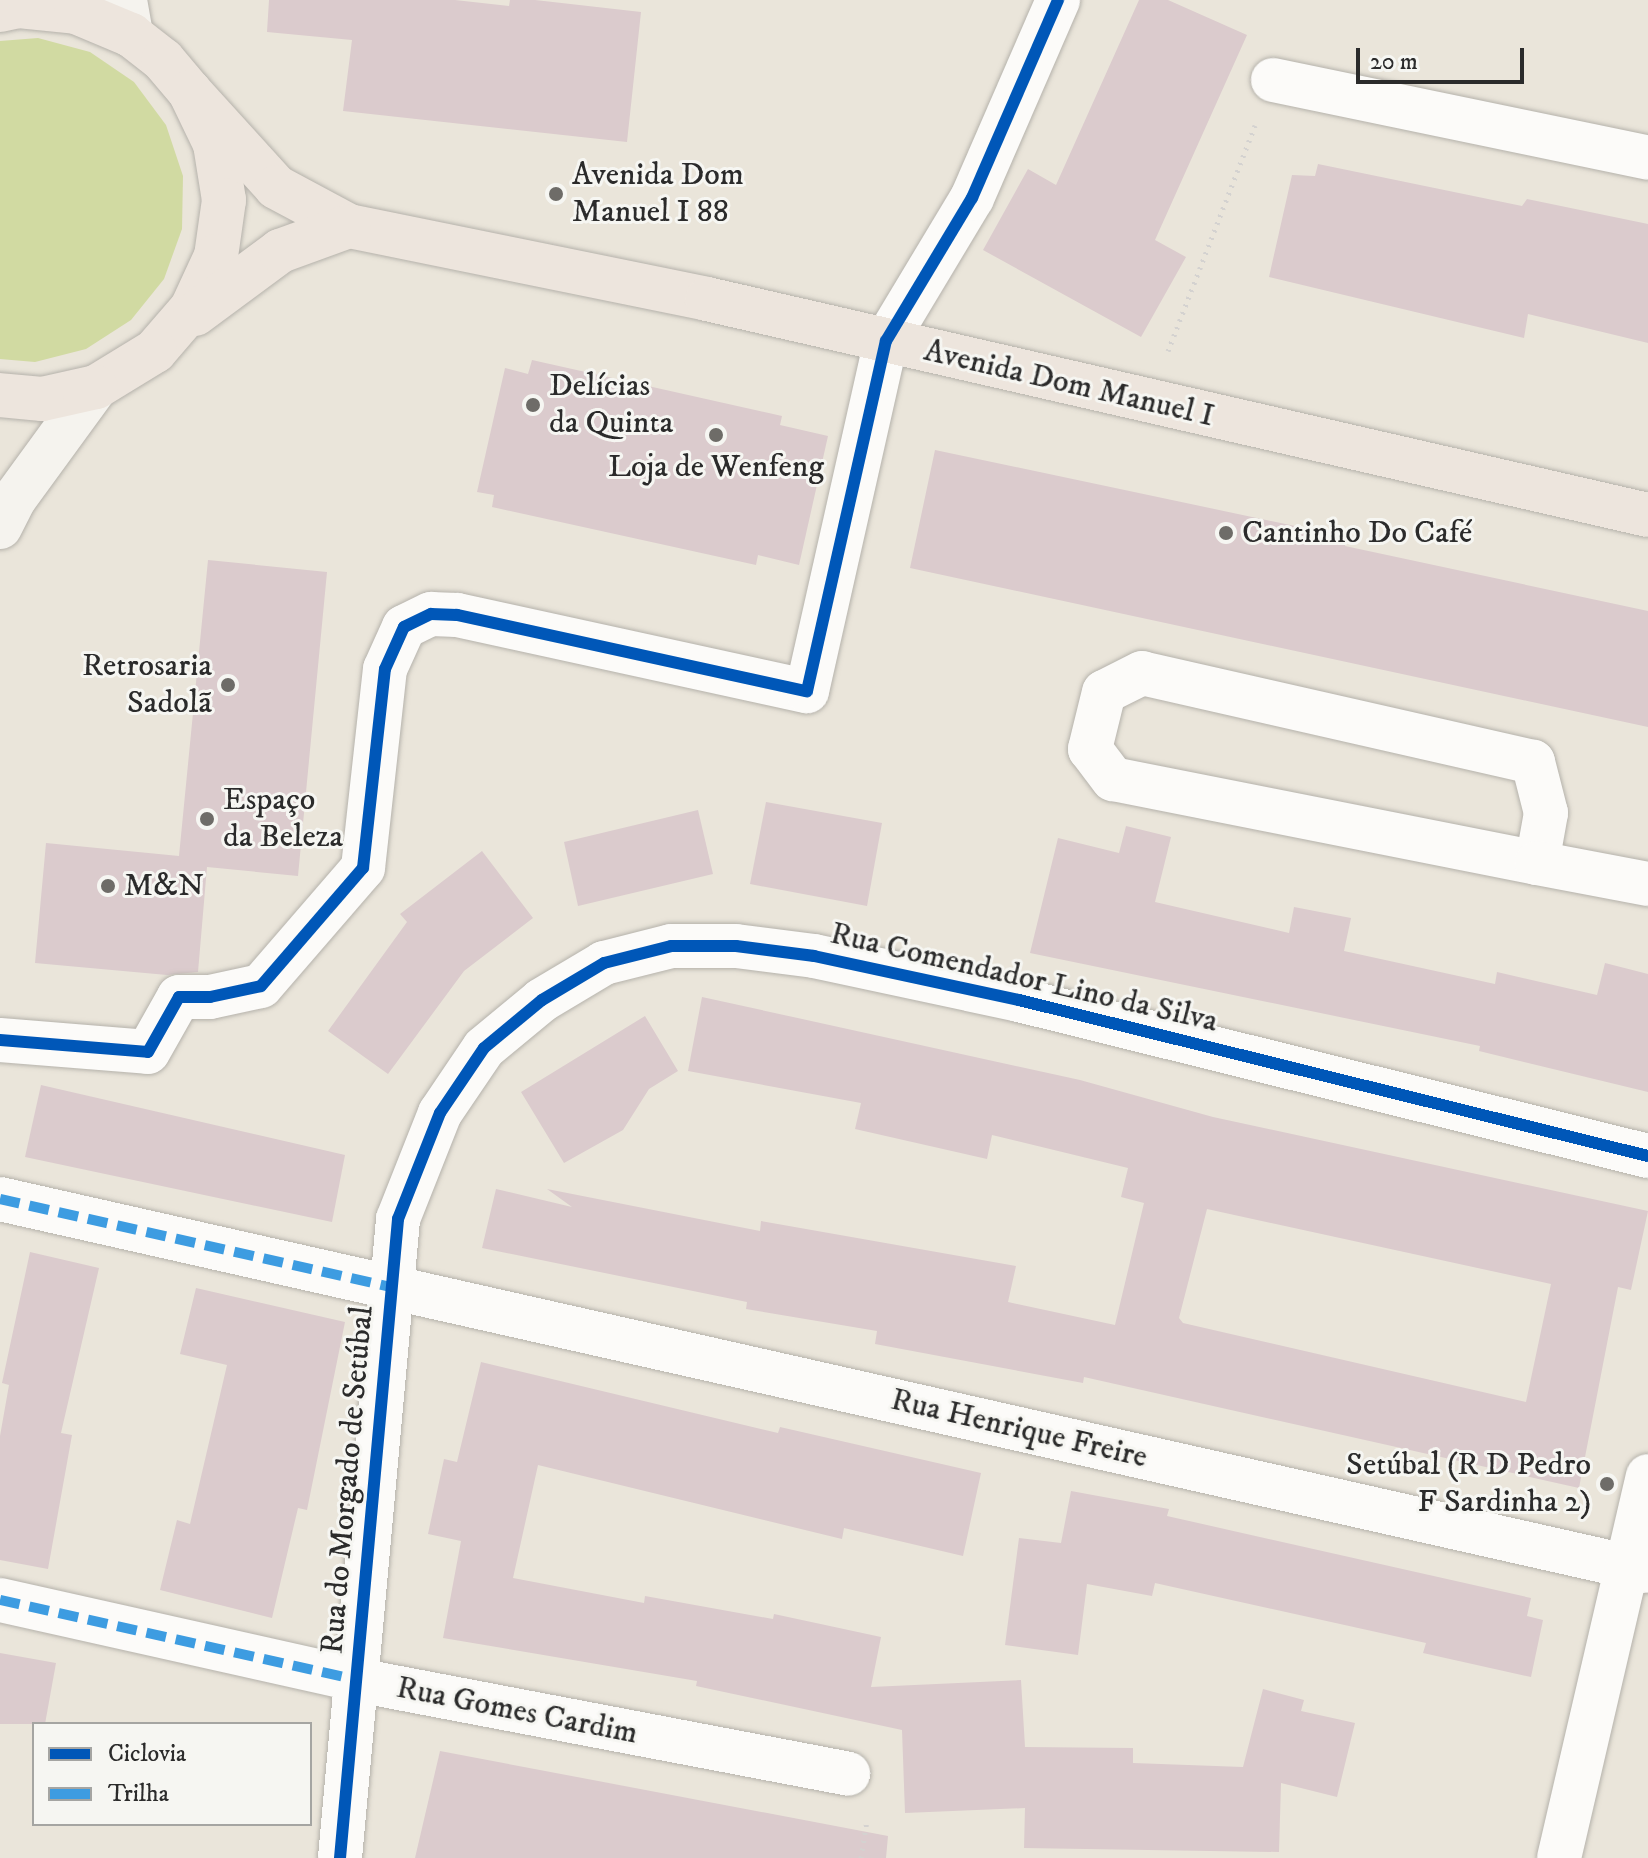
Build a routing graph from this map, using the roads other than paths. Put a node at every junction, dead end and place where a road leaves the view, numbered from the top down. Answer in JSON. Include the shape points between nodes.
{"nodes":[{"id":1,"x":1058,"y":0,"type":"edge"},
{"id":2,"x":0,"y":10,"type":"edge"},
{"id":3,"x":128,"y":17,"type":"edge"},
{"id":4,"x":1273,"y":80,"type":"road end"},
{"id":5,"x":190,"y":92,"type":"junction"},
{"id":6,"x":1648,"y":158,"type":"edge"},
{"id":7,"x":349,"y":226,"type":"junction"},
{"id":8,"x":886,"y":341,"type":"junction"},
{"id":9,"x":155,"y":351,"type":"junction"},
{"id":10,"x":96,"y":387,"type":"junction"},
{"id":11,"x":0,"y":395,"type":"edge"},
{"id":12,"x":1648,"y":515,"type":"edge"},
{"id":13,"x":0,"y":527,"type":"edge"},
{"id":14,"x":1537,"y":863,"type":"junction"},
{"id":15,"x":1648,"y":884,"type":"edge"},
{"id":16,"x":0,"y":1040,"type":"edge"},
{"id":17,"x":440,"y":1113,"type":"joint"},
{"id":18,"x":1648,"y":1156,"type":"edge"},
{"id":19,"x":0,"y":1199,"type":"edge"},
{"id":20,"x":390,"y":1287,"type":"junction"},
{"id":21,"x":1648,"y":1476,"type":"edge"},
{"id":22,"x":1638,"y":1568,"type":"edge"},
{"id":23,"x":0,"y":1600,"type":"edge"},
{"id":24,"x":357,"y":1680,"type":"junction"},
{"id":25,"x":848,"y":1774,"type":"dead end"},
{"id":26,"x":340,"y":1858,"type":"edge"},
{"id":27,"x":1559,"y":1858,"type":"edge"}],
"edges":[{"from":1,"to":8,"type":"street","via":[[972,198]]},
{"from":2,"to":3,"type":"main road","via":[[19,6]]},
{"from":3,"to":5,"type":"main road","name":"Avenida Dom Manuel I"},
{"from":4,"to":6,"type":"street"},
{"from":5,"to":7,"type":"main road","name":"Avenida Dom Manuel I","via":[[276,187]]},
{"from":5,"to":9,"type":"main road","via":[[215,144],[224,200],[210,269],[192,308]]},
{"from":7,"to":8,"type":"main road","name":"Avenida Dom Manuel I"},
{"from":7,"to":9,"type":"main road","via":[[280,251],[220,290]]},
{"from":8,"to":12,"type":"main road","name":"Avenida Dom Manuel I"},
{"from":8,"to":16,"type":"street","via":[[807,691],[457,615],[431,614],[404,627],[385,669],[363,868],[261,986],[210,997],[179,997],[148,1052]]},
{"from":9,"to":10,"type":"main road"},
{"from":10,"to":11,"type":"main road","via":[[42,399]]},
{"from":10,"to":13,"type":"main road"},
{"from":14,"to":14,"type":"street","via":[[1546,813],[1533,762],[1142,673],[1104,692],[1090,749],[1113,779]]},
{"from":14,"to":15,"type":"street"},
{"from":17,"to":18,"type":"street","name":"Rua Comendador Lino da Silva","via":[[484,1048],[542,1000],[604,963],[671,946],[736,946],[814,956],[1019,1000]]},
{"from":17,"to":20,"type":"street","name":"Rua do Morgado de Setúbal","via":[[398,1219]]},
{"from":19,"to":20,"type":"street","name":"Rua Henrique Freire"},
{"from":20,"to":22,"type":"street","name":"Rua Henrique Freire"},
{"from":20,"to":24,"type":"street","name":"Rua do Morgado de Setúbal"},
{"from":21,"to":22,"type":"street"},
{"from":22,"to":27,"type":"street"},
{"from":23,"to":24,"type":"street","name":"Rua Gomes Cardim"},
{"from":24,"to":25,"type":"street","name":"Rua Gomes Cardim"},
{"from":24,"to":26,"type":"street","name":"Rua do Morgado de Setúbal"}]}
